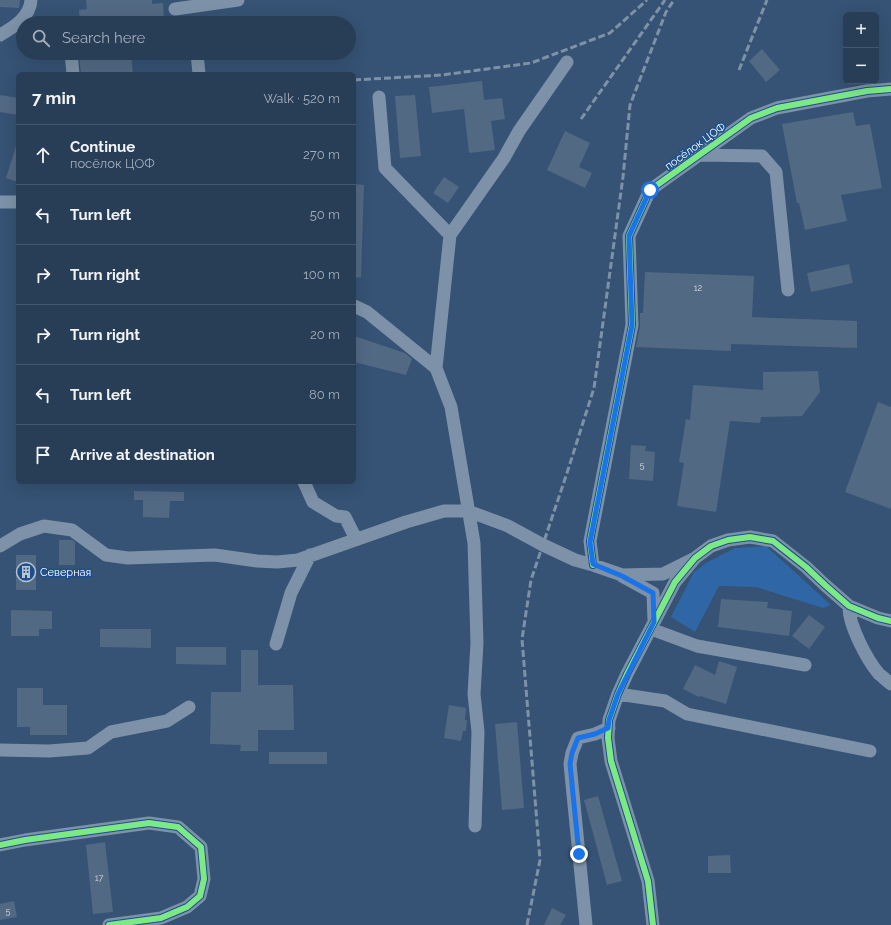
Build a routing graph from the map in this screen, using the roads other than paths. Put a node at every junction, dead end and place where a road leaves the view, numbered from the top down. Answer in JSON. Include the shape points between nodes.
{"nodes":[{"id":1,"x":31,"y":0,"type":"edge"},
{"id":2,"x":238,"y":0,"type":"edge"},
{"id":3,"x":175,"y":9,"type":"dead end"},
{"id":4,"x":25,"y":16,"type":"edge"},
{"id":5,"x":16,"y":25,"type":"edge"},
{"id":6,"x":0,"y":35,"type":"edge"},
{"id":7,"x":72,"y":60,"type":"edge"},
{"id":8,"x":198,"y":60,"type":"edge"},
{"id":9,"x":567,"y":62,"type":"dead end"},
{"id":10,"x":73,"y":72,"type":"edge"},
{"id":11,"x":199,"y":72,"type":"edge"},
{"id":12,"x":891,"y":89,"type":"edge"},
{"id":13,"x":379,"y":97,"type":"dead end"},
{"id":14,"x":701,"y":155,"type":"junction"},
{"id":15,"x":0,"y":202,"type":"edge"},
{"id":16,"x":16,"y":202,"type":"edge"},
{"id":17,"x":450,"y":235,"type":"junction"},
{"id":18,"x":788,"y":290,"type":"dead end"},
{"id":19,"x":356,"y":307,"type":"edge"},
{"id":20,"x":436,"y":368,"type":"junction"},
{"id":21,"x":305,"y":484,"type":"edge"},
{"id":22,"x":468,"y":511,"type":"junction"},
{"id":23,"x":356,"y":539,"type":"junction"},
{"id":24,"x":0,"y":546,"type":"edge"},
{"id":25,"x":310,"y":555,"type":"junction"},
{"id":26,"x":695,"y":558,"type":"junction"},
{"id":27,"x":593,"y":564,"type":"junction"},
{"id":28,"x":622,"y":576,"type":"junction"},
{"id":29,"x":850,"y":606,"type":"junction"},
{"id":30,"x":891,"y":620,"type":"edge"},
{"id":31,"x":652,"y":625,"type":"junction"},
{"id":32,"x":276,"y":644,"type":"dead end"},
{"id":33,"x":805,"y":665,"type":"dead end"},
{"id":34,"x":891,"y":684,"type":"edge"},
{"id":35,"x":618,"y":694,"type":"junction"},
{"id":36,"x":189,"y":707,"type":"dead end"},
{"id":37,"x":608,"y":728,"type":"junction"},
{"id":38,"x":0,"y":750,"type":"edge"},
{"id":39,"x":870,"y":751,"type":"dead end"},
{"id":40,"x":475,"y":826,"type":"dead end"},
{"id":41,"x":0,"y":845,"type":"edge"},
{"id":42,"x":161,"y":922,"type":"edge"},
{"id":43,"x":109,"y":925,"type":"edge"},
{"id":44,"x":586,"y":925,"type":"edge"},
{"id":45,"x":653,"y":925,"type":"edge"}],
"edges":[{"from":1,"to":4,"type":"street","via":[[30,9]]},
{"from":2,"to":3,"type":"street"},
{"from":5,"to":6,"type":"street"},
{"from":7,"to":10,"type":"street"},
{"from":8,"to":11,"type":"street"},
{"from":9,"to":17,"type":"street"},
{"from":12,"to":14,"type":"street","name":"посёлок ЦОФ","via":[[776,108],[751,118]]},
{"from":13,"to":17,"type":"street","via":[[385,168]]},
{"from":14,"to":18,"type":"street","via":[[762,156],[776,172]]},
{"from":14,"to":27,"type":"street","name":"посёлок ЦОФ","via":[[650,190],[629,236],[632,325],[590,542]]},
{"from":15,"to":16,"type":"street"},
{"from":17,"to":20,"type":"street"},
{"from":19,"to":20,"type":"street","via":[[367,312]]},
{"from":20,"to":22,"type":"street","via":[[451,407]]},
{"from":21,"to":23,"type":"street","via":[[313,502],[336,516],[345,517]]},
{"from":22,"to":23,"type":"street","via":[[444,511]]},
{"from":22,"to":27,"type":"street","via":[[508,526],[575,560]]},
{"from":22,"to":40,"type":"street","via":[[474,543],[477,643],[474,694],[478,732]]},
{"from":23,"to":25,"type":"street"},
{"from":24,"to":25,"type":"street","via":[[20,534],[44,526],[72,530],[106,555],[128,558],[215,555],[277,562],[298,560]]},
{"from":25,"to":32,"type":"street","via":[[291,593]]},
{"from":26,"to":28,"type":"street","via":[[663,574]]},
{"from":26,"to":29,"type":"street","via":[[711,546],[728,540],[750,537],[773,541]]},
{"from":26,"to":31,"type":"street","via":[[676,582]]},
{"from":27,"to":28,"type":"street"},
{"from":28,"to":31,"type":"street","via":[[653,593]]},
{"from":29,"to":30,"type":"street","via":[[878,618]]},
{"from":29,"to":34,"type":"street","via":[[849,614],[862,648],[879,673]]},
{"from":31,"to":33,"type":"street","via":[[698,646]]},
{"from":31,"to":35,"type":"street"},
{"from":35,"to":37,"type":"street"},
{"from":35,"to":39,"type":"street","via":[[664,701],[687,714]]},
{"from":36,"to":38,"type":"street","via":[[167,721],[111,732],[88,748],[48,751]]},
{"from":37,"to":44,"type":"street","via":[[578,738],[570,764]]},
{"from":37,"to":45,"type":"street","via":[[611,761],[648,881]]},
{"from":41,"to":42,"type":"street","via":[[149,822],[178,827],[201,847],[204,879],[200,896]]},
{"from":42,"to":43,"type":"street"}]}
